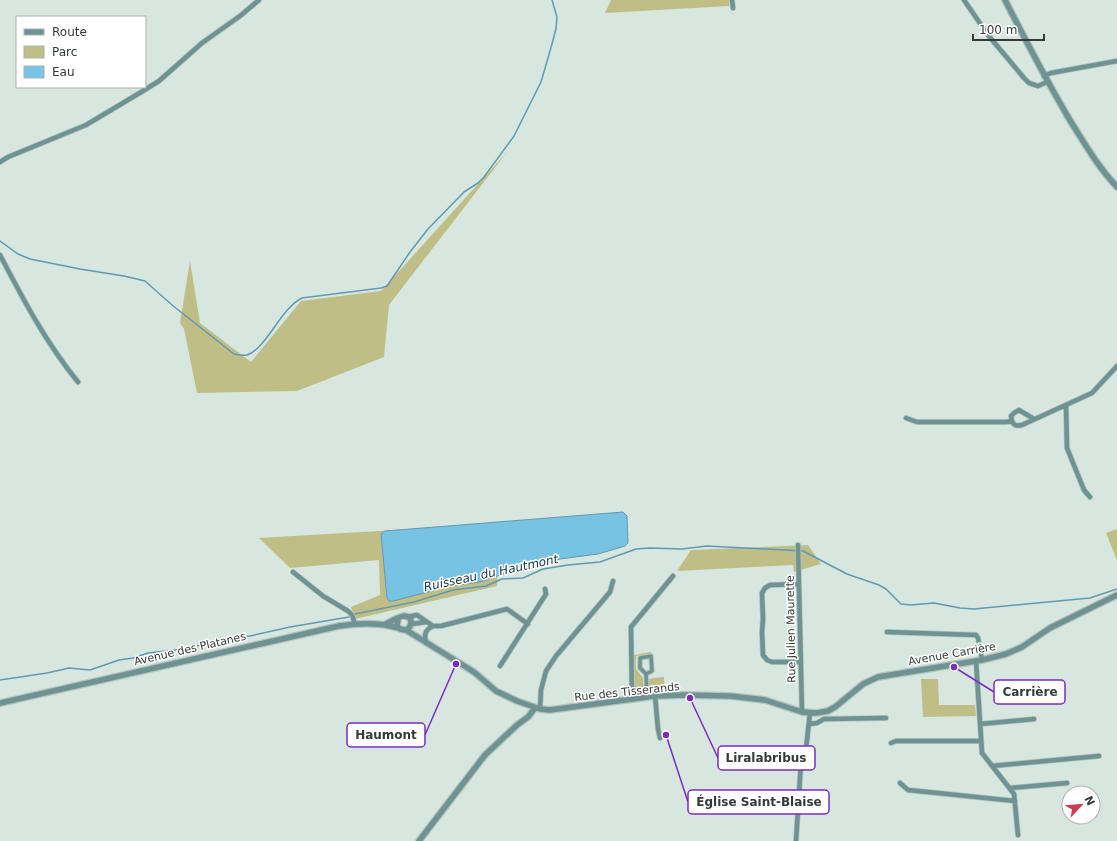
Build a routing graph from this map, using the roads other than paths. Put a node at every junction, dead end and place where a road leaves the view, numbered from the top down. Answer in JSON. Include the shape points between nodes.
{"nodes":[{"id":1,"x":259,"y":0,"type":"edge"},
{"id":2,"x":732,"y":0,"type":"edge"},
{"id":3,"x":964,"y":0,"type":"edge"},
{"id":4,"x":1005,"y":0,"type":"edge"},
{"id":5,"x":733,"y":8,"type":"dead end"},
{"id":6,"x":1117,"y":61,"type":"edge"},
{"id":7,"x":1044,"y":75,"type":"junction"},
{"id":8,"x":1047,"y":82,"type":"junction"},
{"id":9,"x":0,"y":162,"type":"edge"},
{"id":10,"x":1117,"y":186,"type":"edge"},
{"id":11,"x":0,"y":254,"type":"edge"},
{"id":12,"x":1117,"y":366,"type":"edge"},
{"id":13,"x":78,"y":382,"type":"dead end"},
{"id":14,"x":1066,"y":406,"type":"junction"},
{"id":15,"x":906,"y":418,"type":"dead end"},
{"id":16,"x":1034,"y":419,"type":"junction"},
{"id":17,"x":1012,"y":421,"type":"junction"},
{"id":18,"x":1090,"y":497,"type":"dead end"},
{"id":19,"x":798,"y":545,"type":"dead end"},
{"id":20,"x":293,"y":572,"type":"dead end"},
{"id":21,"x":673,"y":576,"type":"dead end"},
{"id":22,"x":613,"y":581,"type":"dead end"},
{"id":23,"x":799,"y":584,"type":"junction"},
{"id":24,"x":545,"y":589,"type":"dead end"},
{"id":25,"x":1117,"y":595,"type":"edge"},
{"id":26,"x":407,"y":617,"type":"junction"},
{"id":27,"x":398,"y":619,"type":"junction"},
{"id":28,"x":427,"y":622,"type":"junction"},
{"id":29,"x":355,"y":624,"type":"junction"},
{"id":30,"x":386,"y":624,"type":"junction"},
{"id":31,"x":528,"y":624,"type":"junction"},
{"id":32,"x":433,"y":626,"type":"junction"},
{"id":33,"x":410,"y":627,"type":"junction"},
{"id":34,"x":398,"y":628,"type":"junction"},
{"id":35,"x":887,"y":632,"type":"dead end"},
{"id":36,"x":426,"y":643,"type":"junction"},
{"id":37,"x":979,"y":660,"type":"junction"},
{"id":38,"x":800,"y":662,"type":"junction"},
{"id":39,"x":500,"y":666,"type":"dead end"},
{"id":40,"x":646,"y":674,"type":"junction"},
{"id":41,"x":655,"y":696,"type":"junction"},
{"id":42,"x":647,"y":697,"type":"junction"},
{"id":43,"x":632,"y":699,"type":"junction"},
{"id":44,"x":0,"y":703,"type":"edge"},
{"id":45,"x":538,"y":708,"type":"junction"},
{"id":46,"x":802,"y":712,"type":"junction"},
{"id":47,"x":810,"y":713,"type":"junction"},
{"id":48,"x":886,"y":718,"type":"dead end"},
{"id":49,"x":1034,"y":719,"type":"dead end"},
{"id":50,"x":809,"y":724,"type":"junction"},
{"id":51,"x":980,"y":724,"type":"junction"},
{"id":52,"x":660,"y":738,"type":"dead end"},
{"id":53,"x":981,"y":741,"type":"junction"},
{"id":54,"x":891,"y":743,"type":"dead end"},
{"id":55,"x":1099,"y":756,"type":"dead end"},
{"id":56,"x":992,"y":766,"type":"junction"},
{"id":57,"x":900,"y":783,"type":"dead end"},
{"id":58,"x":1067,"y":783,"type":"dead end"},
{"id":59,"x":1010,"y":788,"type":"junction"},
{"id":60,"x":1015,"y":801,"type":"junction"},
{"id":61,"x":1018,"y":835,"type":"dead end"},
{"id":62,"x":419,"y":841,"type":"edge"},
{"id":63,"x":796,"y":841,"type":"edge"}],
"edges":[{"from":1,"to":9,"type":"street","via":[[202,43],[159,81],[86,125]]},
{"from":2,"to":5,"type":"street"},
{"from":3,"to":8,"type":"street","via":[[988,35],[1029,83],[1038,86]]},
{"from":4,"to":7,"type":"street"},
{"from":6,"to":7,"type":"street"},
{"from":7,"to":8,"type":"street"},
{"from":8,"to":10,"type":"street","via":[[1085,144]]},
{"from":11,"to":13,"type":"street","via":[[37,324]]},
{"from":12,"to":14,"type":"street","via":[[1092,393]]},
{"from":14,"to":16,"type":"street"},
{"from":14,"to":18,"type":"street","via":[[1067,448],[1084,490]]},
{"from":15,"to":17,"type":"street","via":[[917,422]]},
{"from":16,"to":17,"type":"street","via":[[1017,426]]},
{"from":16,"to":17,"type":"street","via":[[1019,410],[1012,416]]},
{"from":19,"to":23,"type":"street","name":"Rue Julien Maurette"},
{"from":20,"to":29,"type":"street","via":[[323,596],[348,611]]},
{"from":21,"to":43,"type":"street","via":[[631,626]]},
{"from":22,"to":45,"type":"street","via":[[610,592],[546,671]]},
{"from":23,"to":38,"type":"street","name":"Rue Julien Maurette"},
{"from":23,"to":38,"type":"street","via":[[770,585],[765,588],[762,593],[762,632],[763,655],[767,660]]},
{"from":24,"to":31,"type":"street","via":[[546,594]]},
{"from":25,"to":37,"type":"street","name":"Avenue Carrière","via":[[1050,628],[1013,652]]},
{"from":26,"to":27,"type":"street","via":[[402,616]]},
{"from":26,"to":28,"type":"street","via":[[417,615]]},
{"from":26,"to":33,"type":"street","via":[[410,619]]},
{"from":27,"to":30,"type":"street","name":"Avenue des Platanes"},
{"from":27,"to":34,"type":"street"},
{"from":28,"to":32,"type":"street"},
{"from":28,"to":33,"type":"street"},
{"from":29,"to":30,"type":"street","name":"Avenue des Platanes"},
{"from":29,"to":44,"type":"street","name":"Avenue des Platanes","via":[[318,630]]},
{"from":30,"to":34,"type":"street","name":"Avenue des Platanes"},
{"from":31,"to":32,"type":"street","via":[[507,609]]},
{"from":31,"to":39,"type":"street"},
{"from":32,"to":36,"type":"street","via":[[426,631]]},
{"from":33,"to":34,"type":"street","via":[[402,630]]},
{"from":33,"to":36,"type":"street","via":[[417,637]]},
{"from":35,"to":37,"type":"street","via":[[976,635]]},
{"from":36,"to":45,"type":"street","via":[[474,672],[496,691]]},
{"from":37,"to":47,"type":"street","name":"Avenue Carrière","via":[[878,677],[863,684],[828,711]]},
{"from":37,"to":51,"type":"street"},
{"from":38,"to":46,"type":"street","name":"Rue Julien Maurette"},
{"from":40,"to":40,"type":"street","via":[[652,671],[651,656],[640,658],[640,668]]},
{"from":40,"to":42,"type":"street"},
{"from":41,"to":42,"type":"street","name":"Rue des Tisserands"},
{"from":41,"to":46,"type":"street","name":"Rue des Tisserands","via":[[730,696],[765,700]]},
{"from":41,"to":52,"type":"street"},
{"from":42,"to":43,"type":"street","name":"Rue des Tisserands"},
{"from":43,"to":45,"type":"street","name":"Rue des Tisserands","via":[[550,710]]},
{"from":45,"to":62,"type":"street","via":[[485,755]]},
{"from":46,"to":47,"type":"street","name":"Rue des Tisserands"},
{"from":47,"to":50,"type":"street"},
{"from":48,"to":50,"type":"street","via":[[824,719]]},
{"from":49,"to":51,"type":"street"},
{"from":50,"to":63,"type":"street","via":[[806,749],[801,763]]},
{"from":51,"to":53,"type":"street"},
{"from":53,"to":54,"type":"street"},
{"from":53,"to":56,"type":"street","via":[[982,753]]},
{"from":55,"to":56,"type":"street"},
{"from":56,"to":59,"type":"street"},
{"from":57,"to":60,"type":"street","via":[[908,790]]},
{"from":58,"to":59,"type":"street"},
{"from":59,"to":60,"type":"street"},
{"from":60,"to":61,"type":"street"}]}
